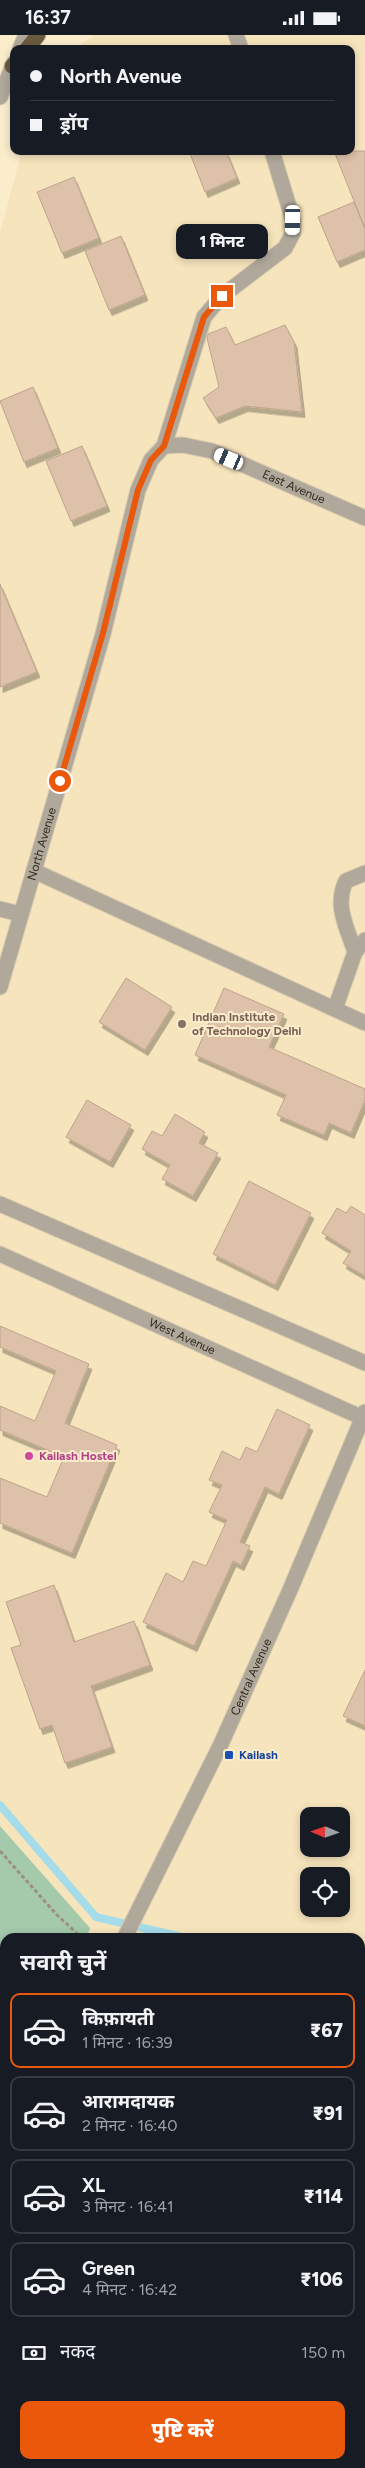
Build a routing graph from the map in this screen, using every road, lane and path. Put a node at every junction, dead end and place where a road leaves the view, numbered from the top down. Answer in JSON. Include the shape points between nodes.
{"nodes":[{"id":1,"x":38,"y":35,"type":"edge"},
{"id":2,"x":30,"y":45,"type":"edge"},
{"id":3,"x":10,"y":72,"type":"edge"},
{"id":4,"x":0,"y":97,"type":"edge"},
{"id":5,"x":273,"y":155,"type":"edge"},
{"id":6,"x":164,"y":446,"type":"junction"},
{"id":7,"x":365,"y":518,"type":"edge"},
{"id":8,"x":34,"y":871,"type":"junction"},
{"id":9,"x":365,"y":873,"type":"edge"},
{"id":10,"x":0,"y":909,"type":"edge"},
{"id":11,"x":20,"y":914,"type":"junction"},
{"id":12,"x":365,"y":940,"type":"edge"},
{"id":13,"x":355,"y":952,"type":"junction"},
{"id":14,"x":0,"y":987,"type":"edge"},
{"id":15,"x":335,"y":1009,"type":"junction"},
{"id":16,"x":365,"y":1023,"type":"edge"},
{"id":17,"x":0,"y":1204,"type":"edge"},
{"id":18,"x":0,"y":1254,"type":"edge"},
{"id":19,"x":365,"y":1363,"type":"edge"},
{"id":20,"x":364,"y":1416,"type":"edge"},
{"id":21,"x":0,"y":1851,"type":"edge"},
{"id":22,"x":77,"y":1933,"type":"edge"},
{"id":23,"x":128,"y":1933,"type":"edge"}],
"edges":[{"from":1,"to":2,"type":"highway"},
{"from":3,"to":4,"type":"street"},
{"from":5,"to":6,"type":"street","via":[[293,220],[292,233],[285,248],[222,296],[204,317]]},
{"from":6,"to":7,"type":"street","name":"East Avenue","via":[[183,445],[212,451]]},
{"from":6,"to":8,"type":"street","name":"North Avenue","via":[[151,460],[138,490],[103,633]]},
{"from":8,"to":11,"type":"street","name":"North Avenue"},
{"from":8,"to":15,"type":"street"},
{"from":9,"to":13,"type":"street","via":[[346,881],[340,892],[340,907]]},
{"from":10,"to":11,"type":"street"},
{"from":11,"to":14,"type":"street","name":"North Avenue"},
{"from":12,"to":13,"type":"street"},
{"from":13,"to":15,"type":"street"},
{"from":15,"to":16,"type":"street"},
{"from":17,"to":19,"type":"street"},
{"from":18,"to":20,"type":"street","name":"West Avenue"},
{"from":20,"to":23,"type":"street","name":"Central Avenue","via":[[221,1744]]},
{"from":21,"to":22,"type":"path"}]}
